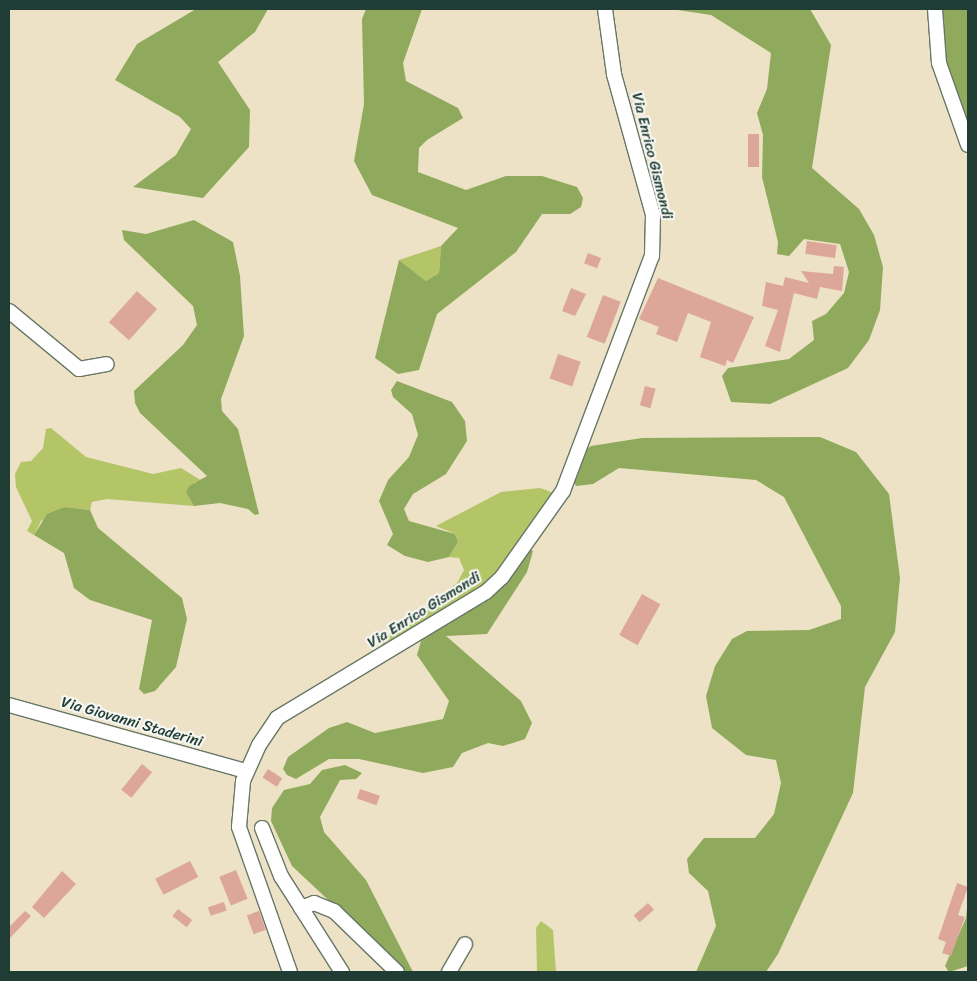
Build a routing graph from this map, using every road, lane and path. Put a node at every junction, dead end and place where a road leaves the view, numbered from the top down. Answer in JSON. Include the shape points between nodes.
{"nodes":[{"id":1,"x":605,"y":9,"type":"edge"},
{"id":2,"x":935,"y":9,"type":"edge"},
{"id":3,"x":968,"y":145,"type":"edge"},
{"id":4,"x":9,"y":311,"type":"edge"},
{"id":5,"x":107,"y":364,"type":"dead end"},
{"id":6,"x":9,"y":705,"type":"edge"},
{"id":7,"x":246,"y":771,"type":"junction"},
{"id":8,"x":262,"y":828,"type":"dead end"},
{"id":9,"x":301,"y":908,"type":"junction"},
{"id":10,"x":465,"y":944,"type":"dead end"},
{"id":11,"x":290,"y":972,"type":"edge"},
{"id":12,"x":342,"y":972,"type":"edge"},
{"id":13,"x":397,"y":972,"type":"edge"},
{"id":14,"x":449,"y":972,"type":"edge"}],
"edges":[{"from":1,"to":7,"type":"street","name":"Via Enrico Gismondi","via":[[614,74],[653,214],[654,244],[563,491],[495,585],[277,718]]},
{"from":2,"to":3,"type":"street","via":[[939,63]]},
{"from":4,"to":5,"type":"street","via":[[79,369]]},
{"from":6,"to":7,"type":"street","name":"Via Giovanni Staderini"},
{"from":7,"to":11,"type":"street","name":"Via Enrico Gismondi","via":[[239,805],[242,839]]},
{"from":8,"to":9,"type":"street"},
{"from":9,"to":12,"type":"street"},
{"from":9,"to":13,"type":"street","via":[[314,903],[334,911]]},
{"from":10,"to":14,"type":"street"}]}
